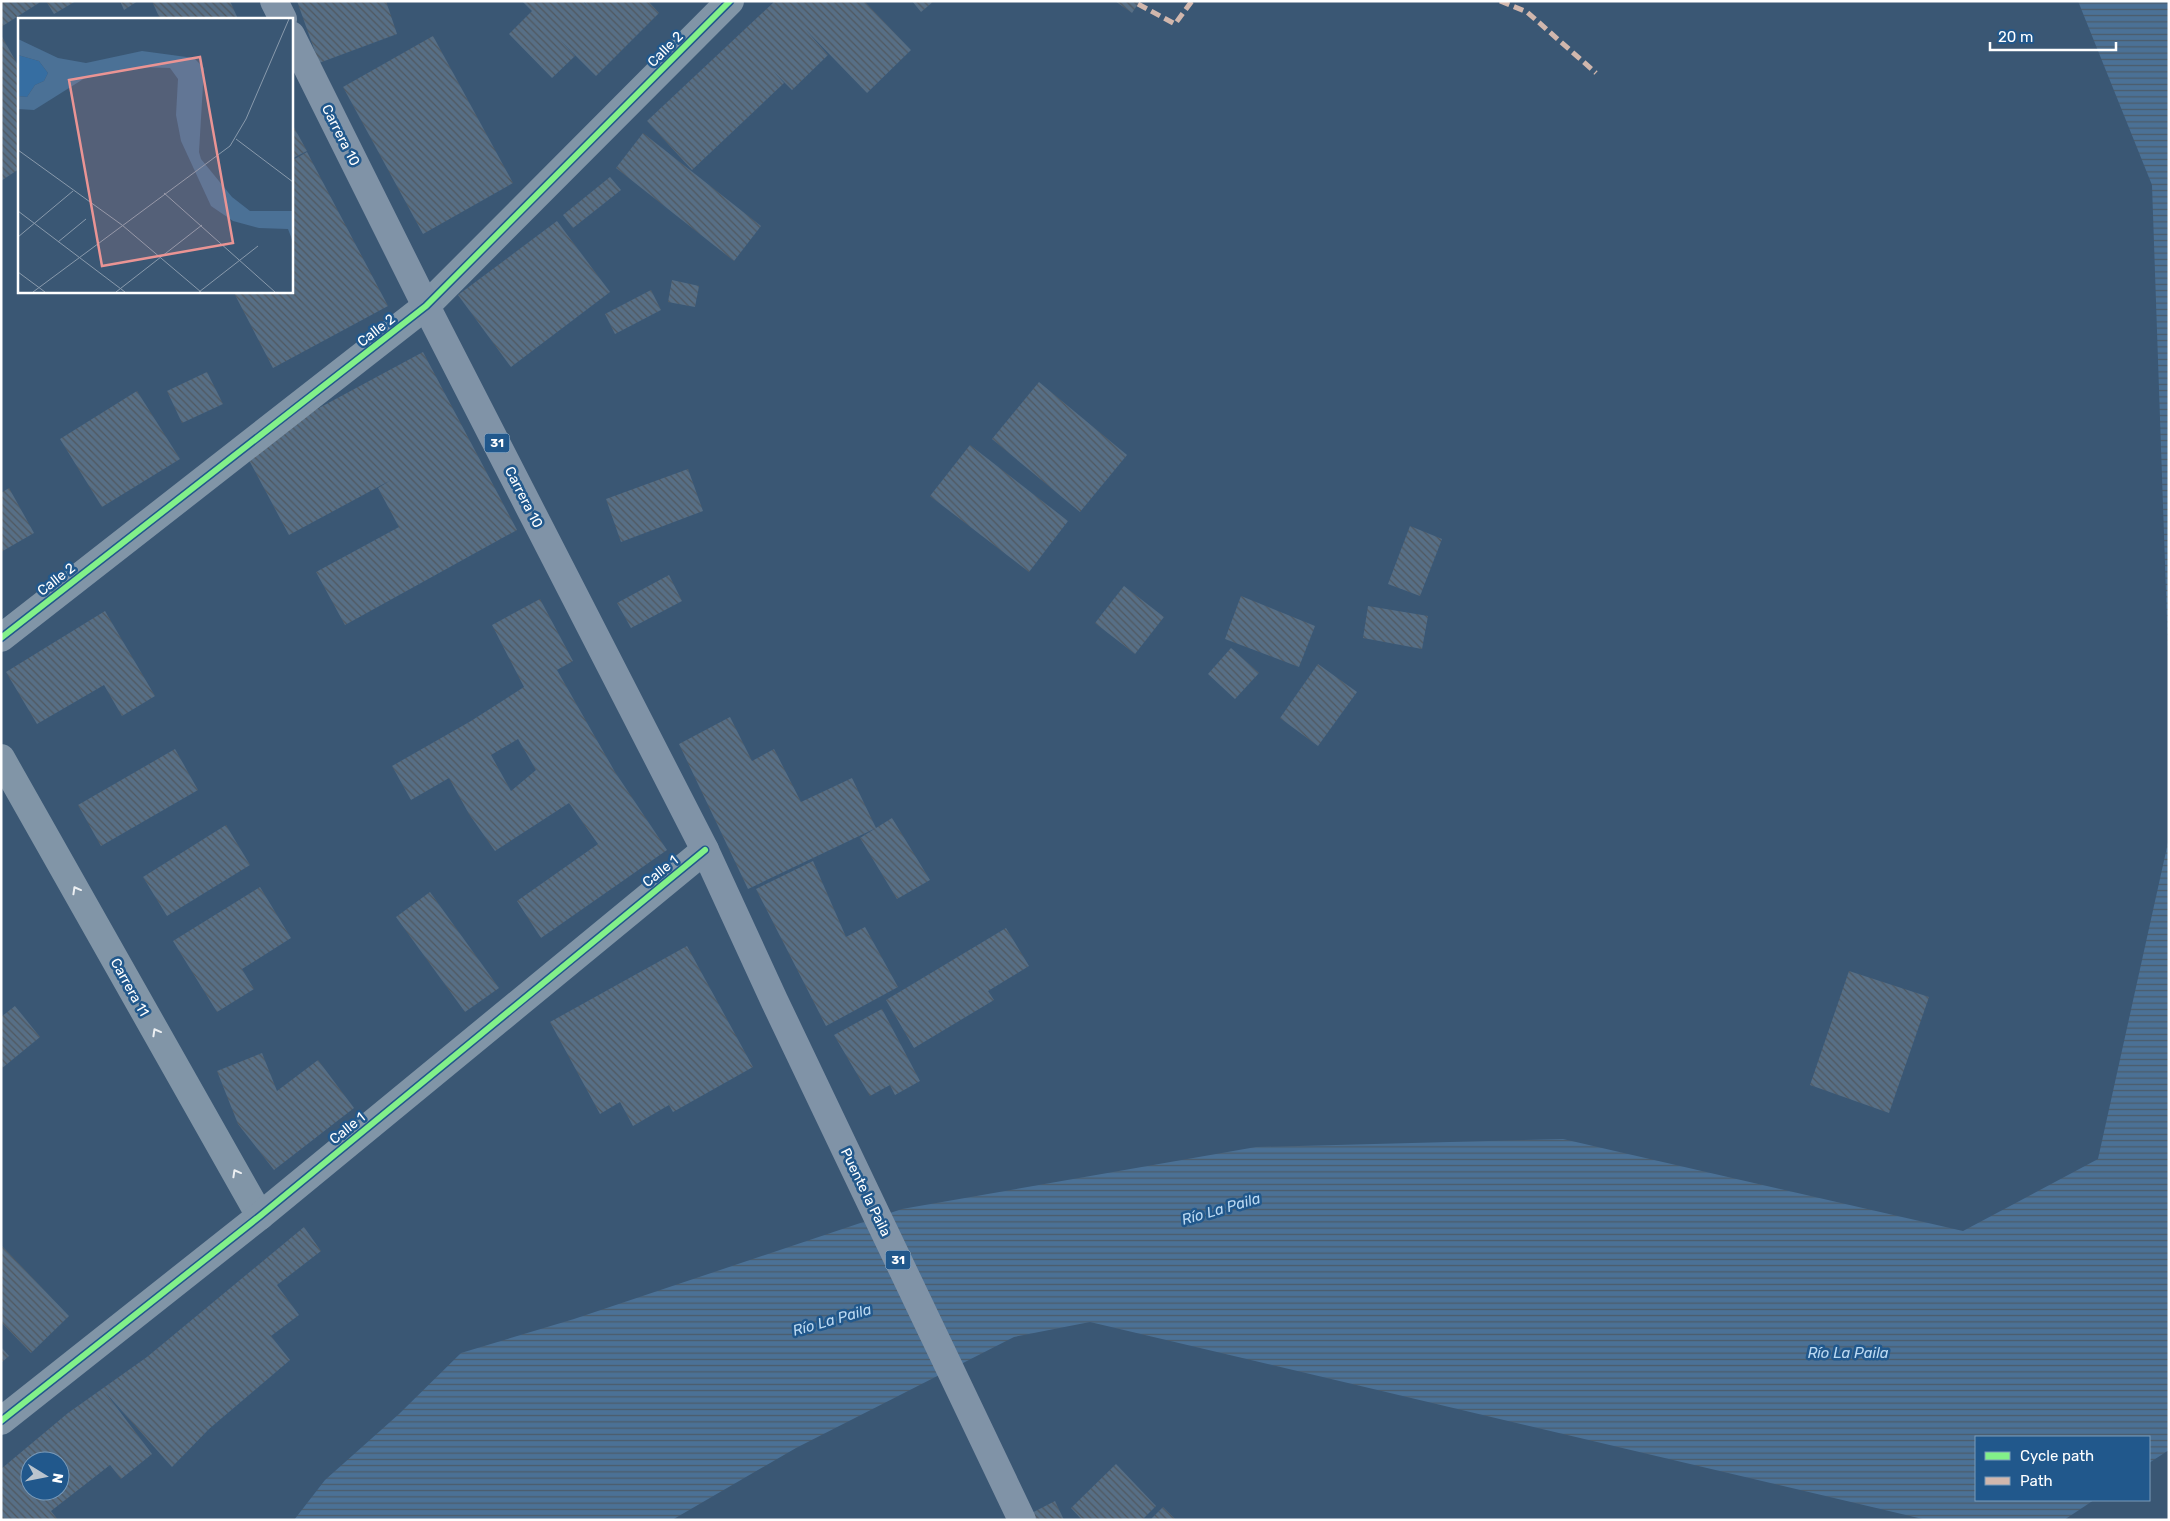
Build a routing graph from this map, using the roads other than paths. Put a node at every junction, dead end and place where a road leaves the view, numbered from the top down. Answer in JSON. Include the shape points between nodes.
{"nodes":[{"id":1,"x":274,"y":1,"type":"edge"},
{"id":2,"x":730,"y":1,"type":"edge"},
{"id":3,"x":282,"y":18,"type":"edge"},
{"id":4,"x":292,"y":37,"type":"edge"},
{"id":5,"x":426,"y":306,"type":"junction"},
{"id":6,"x":1,"y":638,"type":"edge"},
{"id":7,"x":1,"y":758,"type":"edge"},
{"id":8,"x":705,"y":850,"type":"junction"},
{"id":9,"x":260,"y":1216,"type":"junction"},
{"id":10,"x":1,"y":1421,"type":"edge"},
{"id":11,"x":1022,"y":1520,"type":"edge"}],
"edges":[{"from":1,"to":3,"type":"main road"},
{"from":2,"to":5,"type":"street","name":"Calle 2"},
{"from":4,"to":5,"type":"main road","name":"Carrera 10","number":"31"},
{"from":5,"to":6,"type":"street","name":"Calle 2"},
{"from":5,"to":8,"type":"main road","name":"Carrera 10","number":"31"},
{"from":9,"to":7,"type":"street","name":"Carrera 11","one_way":true},
{"from":8,"to":9,"type":"street","name":"Calle 1"},
{"from":8,"to":11,"type":"main road","name":"Puente la Paila","number":"31"},
{"from":9,"to":10,"type":"street","name":"Calle 1"}]}
